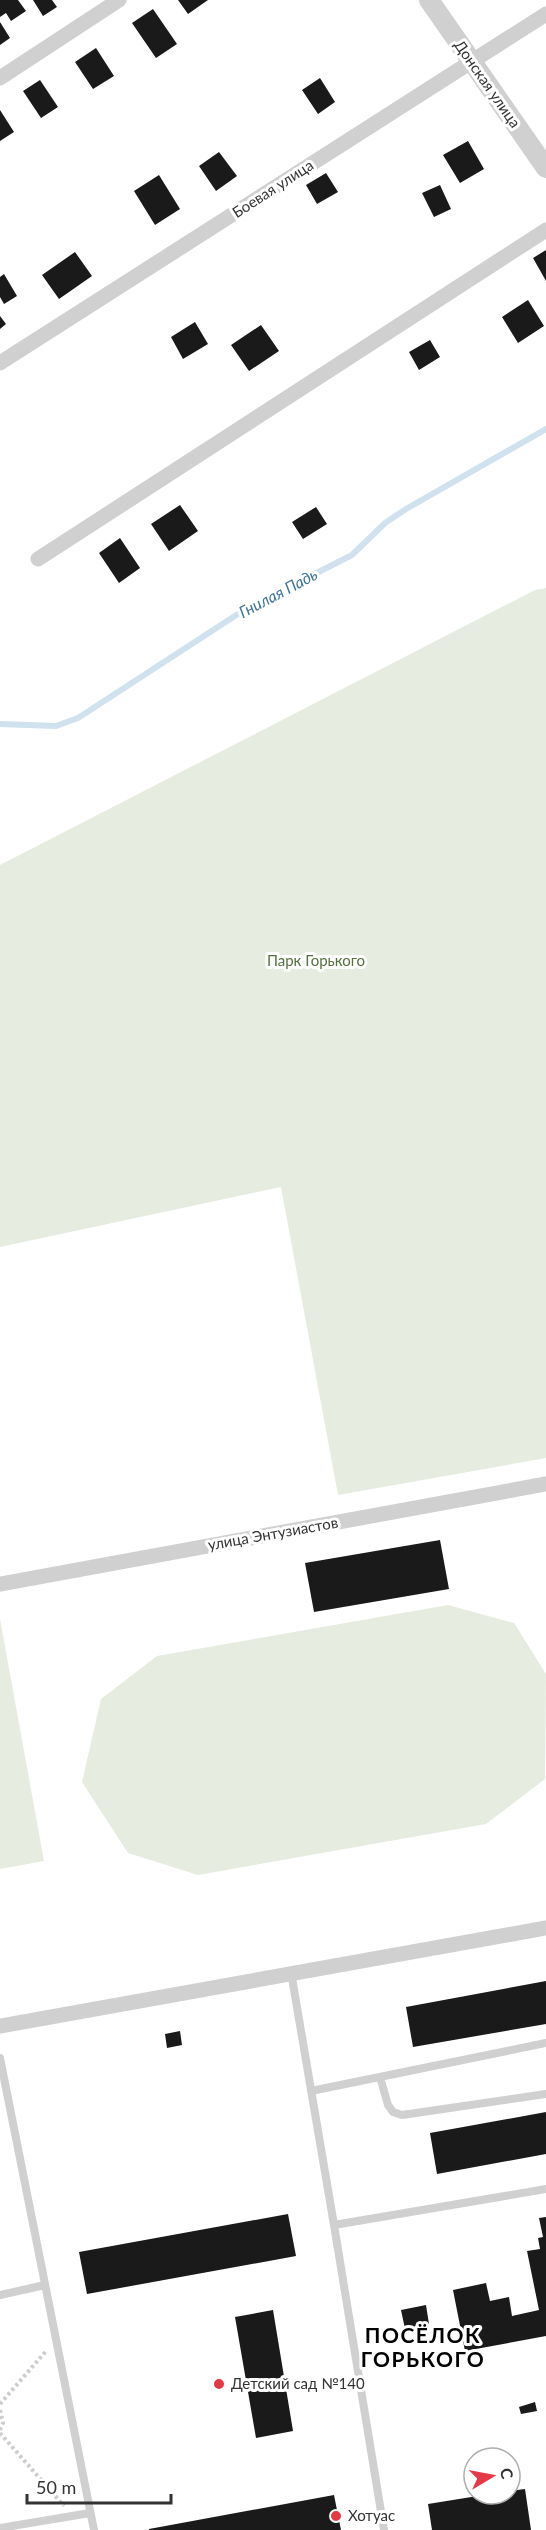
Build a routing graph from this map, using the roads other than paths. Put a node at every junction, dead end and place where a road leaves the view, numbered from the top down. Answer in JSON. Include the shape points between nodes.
{"nodes":[{"id":1,"x":119,"y":0,"type":"edge"},
{"id":2,"x":429,"y":0,"type":"edge"},
{"id":3,"x":546,"y":14,"type":"edge"},
{"id":4,"x":472,"y":62,"type":"junction"},
{"id":5,"x":0,"y":78,"type":"edge"},
{"id":6,"x":546,"y":168,"type":"edge"},
{"id":7,"x":546,"y":230,"type":"edge"},
{"id":8,"x":0,"y":363,"type":"edge"},
{"id":9,"x":38,"y":558,"type":"dead end"},
{"id":10,"x":546,"y":1484,"type":"edge"},
{"id":11,"x":0,"y":1584,"type":"edge"},
{"id":12,"x":546,"y":1928,"type":"edge"},
{"id":13,"x":291,"y":1972,"type":"junction"},
{"id":14,"x":0,"y":2026,"type":"edge"},
{"id":15,"x":546,"y":2043,"type":"edge"},
{"id":16,"x":0,"y":2058,"type":"edge"},
{"id":17,"x":380,"y":2077,"type":"junction"},
{"id":18,"x":311,"y":2091,"type":"junction"},
{"id":19,"x":546,"y":2094,"type":"edge"},
{"id":20,"x":546,"y":2189,"type":"edge"},
{"id":21,"x":334,"y":2225,"type":"junction"},
{"id":22,"x":45,"y":2285,"type":"junction"},
{"id":23,"x":0,"y":2295,"type":"edge"},
{"id":24,"x":90,"y":2513,"type":"junction"},
{"id":25,"x":0,"y":2528,"type":"edge"},
{"id":26,"x":94,"y":2530,"type":"edge"},
{"id":27,"x":384,"y":2530,"type":"edge"}],
"edges":[{"from":1,"to":5,"type":"street"},
{"from":2,"to":4,"type":"street","name":"Донская улица"},
{"from":3,"to":4,"type":"street","name":"Боевая улица"},
{"from":4,"to":6,"type":"street","name":"Донская улица"},
{"from":4,"to":8,"type":"street","name":"Боевая улица"},
{"from":7,"to":9,"type":"street"},
{"from":10,"to":11,"type":"street","name":"улица Энтузиастов"},
{"from":12,"to":13,"type":"street"},
{"from":13,"to":14,"type":"street"},
{"from":13,"to":18,"type":"lane"},
{"from":15,"to":17,"type":"lane"},
{"from":16,"to":22,"type":"lane"},
{"from":17,"to":18,"type":"lane"},
{"from":17,"to":19,"type":"lane","via":[[388,2104],[393,2112],[402,2115]]},
{"from":18,"to":21,"type":"lane"},
{"from":20,"to":21,"type":"lane"},
{"from":21,"to":27,"type":"lane"},
{"from":22,"to":23,"type":"lane"},
{"from":22,"to":24,"type":"lane"},
{"from":24,"to":25,"type":"lane"},
{"from":24,"to":26,"type":"lane"}]}
